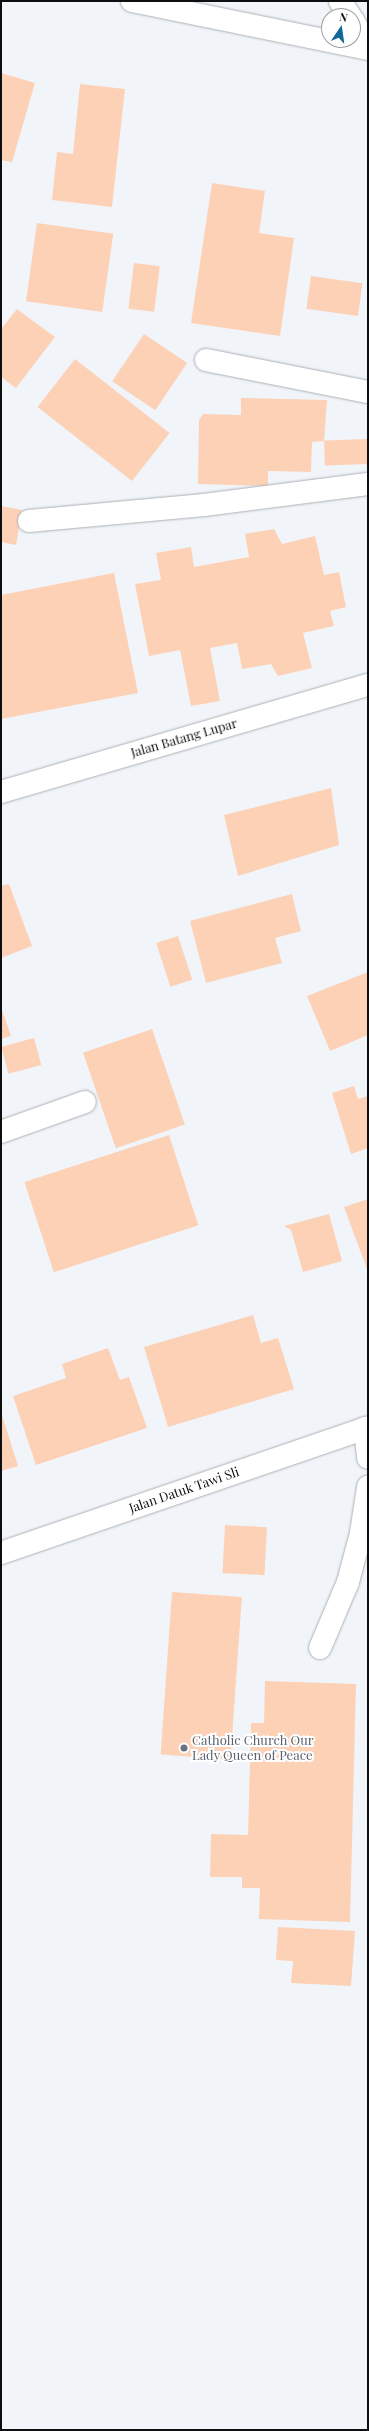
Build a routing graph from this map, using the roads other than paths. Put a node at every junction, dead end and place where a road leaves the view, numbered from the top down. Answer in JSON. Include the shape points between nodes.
{"nodes":[{"id":1,"x":132,"y":1,"type":"edge"},
{"id":2,"x":361,"y":35,"type":"edge"},
{"id":3,"x":368,"y":48,"type":"edge"},
{"id":4,"x":206,"y":360,"type":"dead end"},
{"id":5,"x":368,"y":392,"type":"edge"},
{"id":6,"x":368,"y":484,"type":"edge"},
{"id":7,"x":29,"y":521,"type":"dead end"},
{"id":8,"x":368,"y":685,"type":"edge"},
{"id":9,"x":1,"y":792,"type":"edge"},
{"id":10,"x":85,"y":1102,"type":"dead end"},
{"id":11,"x":1,"y":1132,"type":"edge"},
{"id":12,"x":366,"y":1428,"type":"edge"},
{"id":13,"x":368,"y":1458,"type":"edge"},
{"id":14,"x":368,"y":1487,"type":"edge"},
{"id":15,"x":1,"y":1553,"type":"edge"},
{"id":16,"x":320,"y":1648,"type":"dead end"}],
"edges":[{"from":1,"to":3,"type":"street"},
{"from":2,"to":3,"type":"street"},
{"from":4,"to":5,"type":"street"},
{"from":6,"to":7,"type":"street","via":[[204,505]]},
{"from":8,"to":9,"type":"street","name":"Jalan Batang Lupar"},
{"from":10,"to":11,"type":"street"},
{"from":12,"to":13,"type":"street"},
{"from":12,"to":15,"type":"street","name":"Jalan Datuk Tawi Sli"},
{"from":14,"to":16,"type":"street","via":[[361,1534],[348,1582]]}]}
